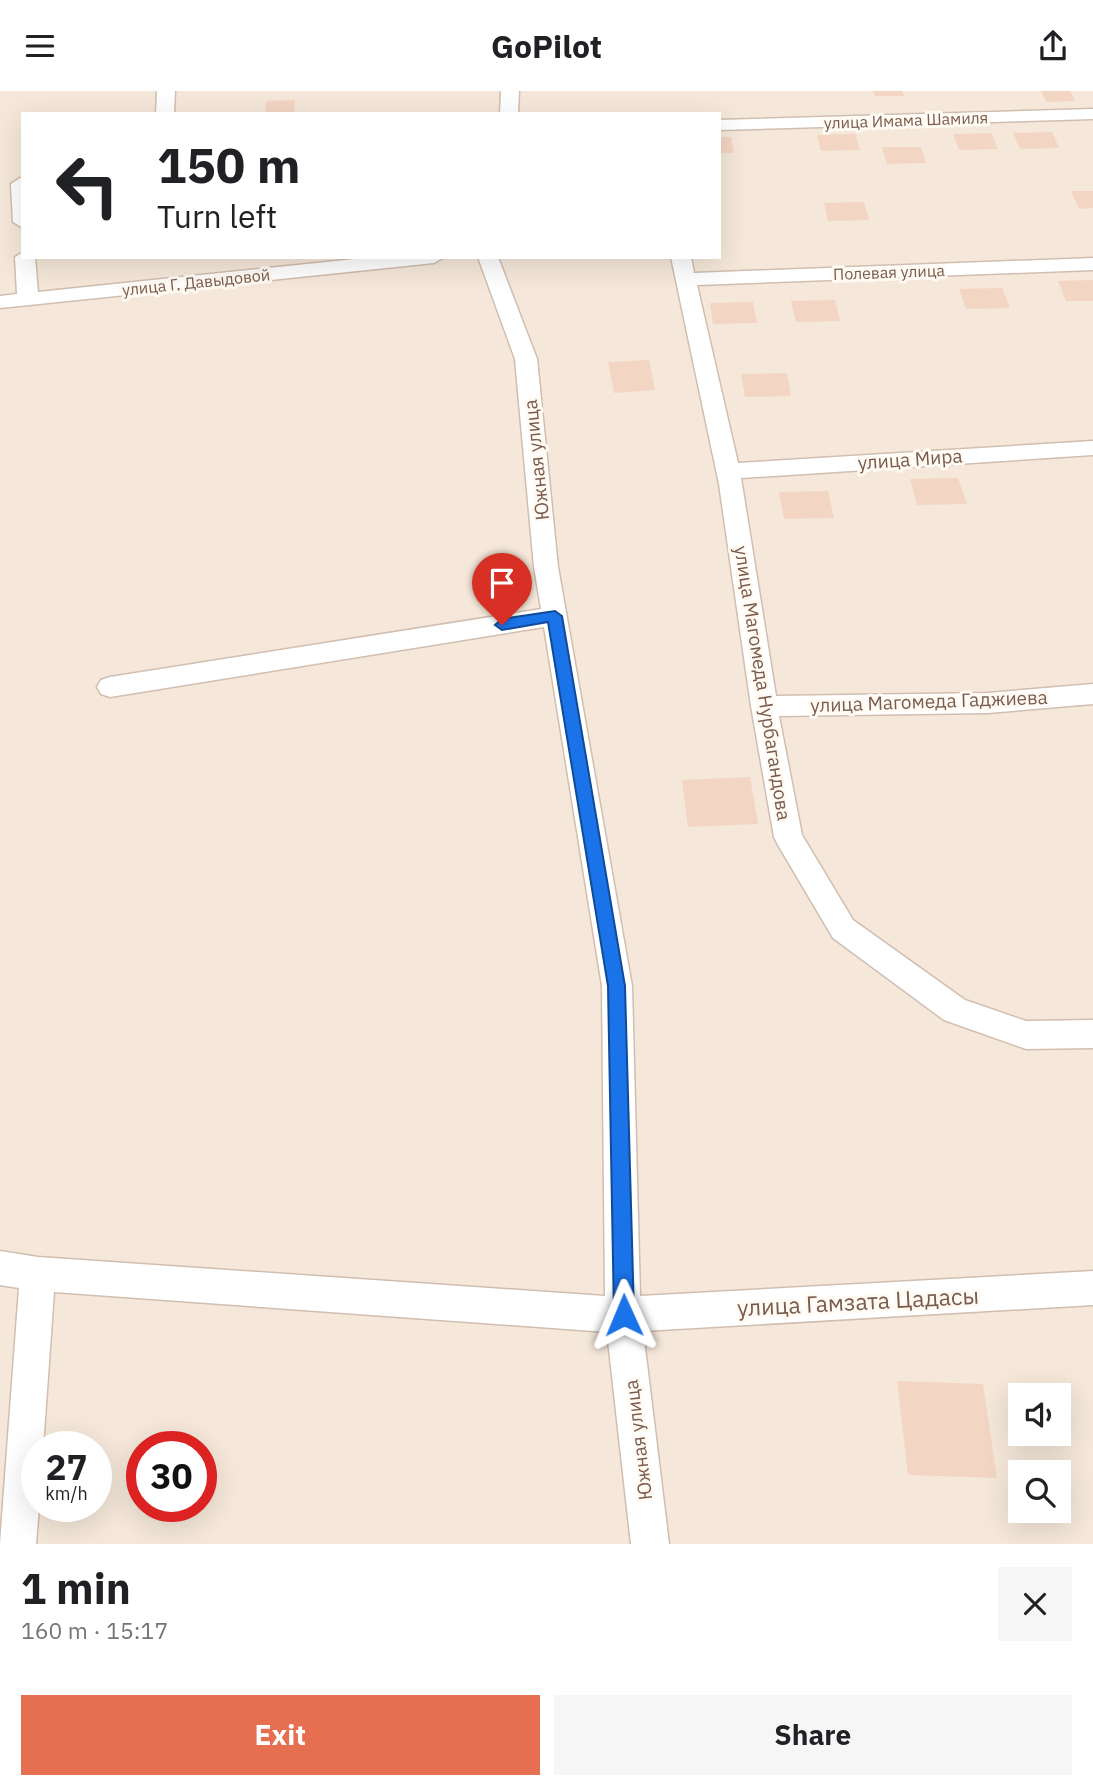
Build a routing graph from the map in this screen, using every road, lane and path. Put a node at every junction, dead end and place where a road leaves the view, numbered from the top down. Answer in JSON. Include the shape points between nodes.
{"nodes":[{"id":1,"x":166,"y":91,"type":"edge"},
{"id":2,"x":510,"y":91,"type":"edge"},
{"id":3,"x":1031,"y":99,"type":"dead end"},
{"id":4,"x":164,"y":112,"type":"edge"},
{"id":5,"x":509,"y":112,"type":"edge"},
{"id":6,"x":1093,"y":115,"type":"edge"},
{"id":7,"x":1041,"y":116,"type":"junction"},
{"id":8,"x":721,"y":125,"type":"edge"},
{"id":9,"x":21,"y":184,"type":"edge"},
{"id":10,"x":0,"y":186,"type":"edge"},
{"id":11,"x":25,"y":259,"type":"edge"},
{"id":12,"x":415,"y":259,"type":"edge"},
{"id":13,"x":489,"y":259,"type":"edge"},
{"id":14,"x":1093,"y":264,"type":"edge"},
{"id":15,"x":683,"y":268,"type":"edge"},
{"id":16,"x":28,"y":299,"type":"junction"},
{"id":17,"x":0,"y":302,"type":"edge"},
{"id":18,"x":1093,"y":448,"type":"edge"},
{"id":19,"x":727,"y":471,"type":"junction"},
{"id":20,"x":555,"y":616,"type":"junction"},
{"id":21,"x":110,"y":687,"type":"dead end"},
{"id":22,"x":1093,"y":694,"type":"edge"},
{"id":23,"x":764,"y":706,"type":"junction"},
{"id":24,"x":1093,"y":1034,"type":"edge"},
{"id":25,"x":0,"y":1268,"type":"edge"},
{"id":26,"x":38,"y":1274,"type":"junction"},
{"id":27,"x":1093,"y":1288,"type":"edge"},
{"id":28,"x":624,"y":1315,"type":"junction"},
{"id":29,"x":17,"y":1544,"type":"edge"},
{"id":30,"x":650,"y":1544,"type":"edge"}],
"edges":[{"from":1,"to":4,"type":"street"},
{"from":2,"to":5,"type":"street"},
{"from":3,"to":7,"type":"street"},
{"from":6,"to":7,"type":"street","name":"улица Имама Шамиля"},
{"from":7,"to":8,"type":"street","name":"улица Имама Шамиля"},
{"from":9,"to":10,"type":"street"},
{"from":11,"to":16,"type":"street"},
{"from":12,"to":16,"type":"street","name":"улица Г. Давыдовой"},
{"from":13,"to":20,"type":"street","name":"Южная улица","via":[[526,359]]},
{"from":14,"to":15,"type":"street","name":"Полевая улица"},
{"from":15,"to":19,"type":"street","name":"улица Магомеда Нурбагандова"},
{"from":16,"to":17,"type":"street","name":"улица Г. Давыдовой"},
{"from":18,"to":19,"type":"street","name":"улица Мира"},
{"from":19,"to":23,"type":"street","name":"улица Магомеда Нурбагандова"},
{"from":20,"to":21,"type":"street"},
{"from":20,"to":28,"type":"street","name":"Южная улица","via":[[617,986]]},
{"from":22,"to":23,"type":"street","name":"улица Магомеда Гаджиева","via":[[988,703]]},
{"from":23,"to":24,"type":"street","name":"улица Магомеда Нурбагандова","via":[[788,837],[842,929],[955,1010],[1026,1035]]},
{"from":25,"to":26,"type":"street","name":"улица Гамзата Цадасы"},
{"from":26,"to":28,"type":"street","name":"улица Гамзата Цадасы"},
{"from":26,"to":29,"type":"street"},
{"from":27,"to":28,"type":"street","name":"улица Гамзата Цадасы"},
{"from":28,"to":30,"type":"street","name":"Южная улица"}]}
